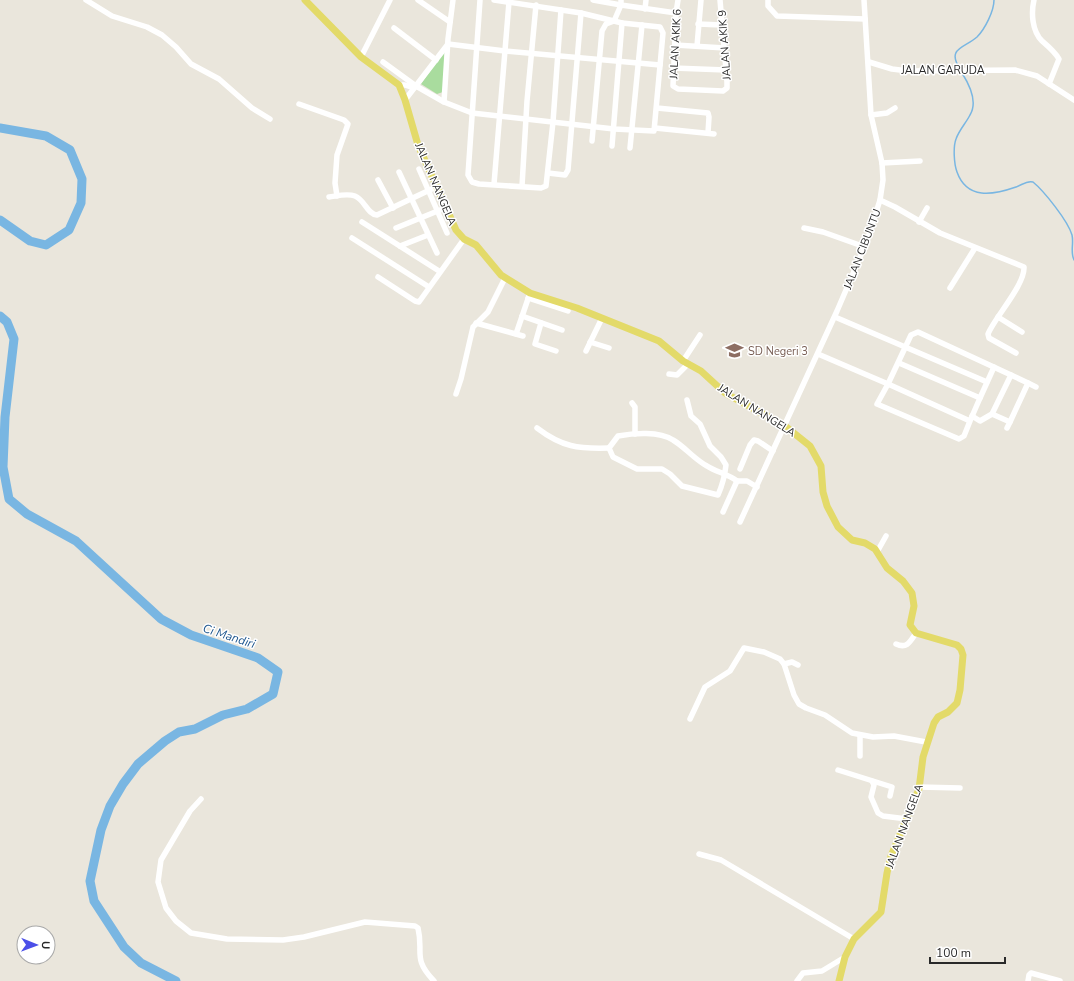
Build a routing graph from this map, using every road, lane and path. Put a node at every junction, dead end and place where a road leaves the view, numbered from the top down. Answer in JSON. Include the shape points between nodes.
{"nodes":[{"id":1,"x":86,"y":0,"type":"edge"},
{"id":2,"x":305,"y":0,"type":"edge"},
{"id":3,"x":390,"y":0,"type":"edge"},
{"id":4,"x":418,"y":0,"type":"edge"},
{"id":5,"x":453,"y":0,"type":"edge"},
{"id":6,"x":480,"y":0,"type":"edge"},
{"id":7,"x":494,"y":0,"type":"edge"},
{"id":8,"x":593,"y":0,"type":"edge"},
{"id":9,"x":646,"y":0,"type":"edge"},
{"id":10,"x":678,"y":0,"type":"edge"},
{"id":11,"x":701,"y":0,"type":"edge"},
{"id":12,"x":720,"y":0,"type":"edge"},
{"id":13,"x":768,"y":0,"type":"edge"},
{"id":14,"x":864,"y":0,"type":"edge"},
{"id":15,"x":1034,"y":0,"type":"edge"},
{"id":16,"x":509,"y":2,"type":"junction"},
{"id":17,"x":621,"y":4,"type":"edge"},
{"id":18,"x":536,"y":5,"type":"junction"},
{"id":19,"x":645,"y":9,"type":"junction"},
{"id":20,"x":561,"y":10,"type":"junction"},
{"id":21,"x":581,"y":12,"type":"junction"},
{"id":22,"x":676,"y":13,"type":"junction"},
{"id":23,"x":865,"y":19,"type":"junction"},
{"id":24,"x":615,"y":20,"type":"junction"},
{"id":25,"x":450,"y":22,"type":"junction"},
{"id":26,"x":622,"y":23,"type":"junction"},
{"id":27,"x":642,"y":24,"type":"junction"},
{"id":28,"x":698,"y":24,"type":"junction"},
{"id":29,"x":722,"y":25,"type":"junction"},
{"id":30,"x":394,"y":28,"type":"dead end"},
{"id":31,"x":448,"y":44,"type":"junction"},
{"id":32,"x":675,"y":45,"type":"junction"},
{"id":33,"x":697,"y":46,"type":"junction"},
{"id":34,"x":477,"y":48,"type":"junction"},
{"id":35,"x":725,"y":48,"type":"junction"},
{"id":36,"x":505,"y":51,"type":"junction"},
{"id":37,"x":532,"y":53,"type":"junction"},
{"id":38,"x":558,"y":55,"type":"junction"},
{"id":39,"x":361,"y":57,"type":"junction"},
{"id":40,"x":579,"y":57,"type":"junction"},
{"id":41,"x":600,"y":58,"type":"junction"},
{"id":42,"x":436,"y":60,"type":"junction"},
{"id":43,"x":620,"y":60,"type":"junction"},
{"id":44,"x":383,"y":62,"type":"dead end"},
{"id":45,"x":639,"y":62,"type":"junction"},
{"id":46,"x":869,"y":62,"type":"junction"},
{"id":47,"x":660,"y":65,"type":"junction"},
{"id":48,"x":673,"y":68,"type":"junction"},
{"id":49,"x":726,"y":70,"type":"junction"},
{"id":50,"x":1049,"y":84,"type":"junction"},
{"id":51,"x":399,"y":85,"type":"junction"},
{"id":52,"x":415,"y":87,"type":"junction"},
{"id":53,"x":725,"y":90,"type":"joint"},
{"id":54,"x":406,"y":100,"type":"junction"},
{"id":55,"x":1074,"y":100,"type":"edge"},
{"id":56,"x":444,"y":102,"type":"junction"},
{"id":57,"x":299,"y":104,"type":"dead end"},
{"id":58,"x":657,"y":108,"type":"junction"},
{"id":59,"x":895,"y":108,"type":"dead end"},
{"id":60,"x":472,"y":113,"type":"junction"},
{"id":61,"x":871,"y":115,"type":"junction"},
{"id":62,"x":500,"y":116,"type":"junction"},
{"id":63,"x":270,"y":119,"type":"dead end"},
{"id":64,"x":526,"y":119,"type":"junction"},
{"id":65,"x":553,"y":122,"type":"junction"},
{"id":66,"x":573,"y":123,"type":"junction"},
{"id":67,"x":593,"y":126,"type":"junction"},
{"id":68,"x":655,"y":128,"type":"junction"},
{"id":69,"x":614,"y":129,"type":"junction"},
{"id":70,"x":633,"y":130,"type":"junction"},
{"id":71,"x":592,"y":141,"type":"dead end"},
{"id":72,"x":612,"y":146,"type":"dead end"},
{"id":73,"x":630,"y":148,"type":"dead end"},
{"id":74,"x":920,"y":161,"type":"dead end"},
{"id":75,"x":882,"y":163,"type":"junction"},
{"id":76,"x":419,"y":168,"type":"dead end"},
{"id":77,"x":399,"y":172,"type":"dead end"},
{"id":78,"x":548,"y":173,"type":"junction"},
{"id":79,"x":378,"y":180,"type":"dead end"},
{"id":80,"x":494,"y":184,"type":"junction"},
{"id":81,"x":522,"y":186,"type":"junction"},
{"id":82,"x":436,"y":187,"type":"junction"},
{"id":83,"x":429,"y":191,"type":"junction"},
{"id":84,"x":337,"y":196,"type":"junction"},
{"id":85,"x":329,"y":197,"type":"dead end"},
{"id":86,"x":412,"y":199,"type":"junction"},
{"id":87,"x":880,"y":200,"type":"junction"},
{"id":88,"x":393,"y":208,"type":"junction"},
{"id":89,"x":445,"y":208,"type":"junction"},
{"id":90,"x":927,"y":208,"type":"dead end"},
{"id":91,"x":438,"y":211,"type":"junction"},
{"id":92,"x":421,"y":219,"type":"junction"},
{"id":93,"x":362,"y":222,"type":"dead end"},
{"id":94,"x":919,"y":222,"type":"junction"},
{"id":95,"x":396,"y":228,"type":"dead end"},
{"id":96,"x":804,"y":228,"type":"dead end"},
{"id":97,"x":447,"y":233,"type":"dead end"},
{"id":98,"x":428,"y":234,"type":"junction"},
{"id":99,"x":352,"y":238,"type":"dead end"},
{"id":100,"x":464,"y":239,"type":"junction"},
{"id":101,"x":400,"y":246,"type":"junction"},
{"id":102,"x":865,"y":247,"type":"junction"},
{"id":103,"x":975,"y":248,"type":"junction"},
{"id":104,"x":437,"y":253,"type":"dead end"},
{"id":105,"x":439,"y":271,"type":"junction"},
{"id":106,"x":378,"y":277,"type":"dead end"},
{"id":107,"x":505,"y":278,"type":"junction"},
{"id":108,"x":429,"y":287,"type":"junction"},
{"id":109,"x":950,"y":288,"type":"dead end"},
{"id":110,"x":529,"y":295,"type":"junction"},
{"id":111,"x":568,"y":311,"type":"dead end"},
{"id":112,"x":522,"y":316,"type":"junction"},
{"id":113,"x":835,"y":317,"type":"junction"},
{"id":114,"x":998,"y":317,"type":"junction"},
{"id":115,"x":602,"y":318,"type":"junction"},
{"id":116,"x":476,"y":323,"type":"junction"},
{"id":117,"x":541,"y":323,"type":"junction"},
{"id":118,"x":562,"y":330,"type":"dead end"},
{"id":119,"x":1022,"y":332,"type":"dead end"},
{"id":120,"x":516,"y":334,"type":"junction"},
{"id":121,"x":700,"y":334,"type":"dead end"},
{"id":122,"x":523,"y":336,"type":"dead end"},
{"id":123,"x":590,"y":342,"type":"junction"},
{"id":124,"x":906,"y":347,"type":"junction"},
{"id":125,"x":609,"y":348,"type":"dead end"},
{"id":126,"x":556,"y":351,"type":"dead end"},
{"id":127,"x":586,"y":351,"type":"dead end"},
{"id":128,"x":1016,"y":353,"type":"dead end"},
{"id":129,"x":818,"y":354,"type":"junction"},
{"id":130,"x":685,"y":363,"type":"junction"},
{"id":131,"x":899,"y":363,"type":"junction"},
{"id":132,"x":994,"y":367,"type":"junction"},
{"id":133,"x":669,"y":374,"type":"dead end"},
{"id":134,"x":1011,"y":375,"type":"junction"},
{"id":135,"x":987,"y":382,"type":"junction"},
{"id":136,"x":1028,"y":383,"type":"junction"},
{"id":137,"x":888,"y":384,"type":"junction"},
{"id":138,"x":1036,"y":387,"type":"dead end"},
{"id":139,"x":456,"y":394,"type":"dead end"},
{"id":140,"x":980,"y":398,"type":"junction"},
{"id":141,"x":687,"y":400,"type":"dead end"},
{"id":142,"x":632,"y":403,"type":"dead end"},
{"id":143,"x":992,"y":414,"type":"junction"},
{"id":144,"x":971,"y":419,"type":"junction"},
{"id":145,"x":1010,"y":422,"type":"junction"},
{"id":146,"x":785,"y":426,"type":"junction"},
{"id":147,"x":537,"y":428,"type":"dead end"},
{"id":148,"x":1007,"y":428,"type":"dead end"},
{"id":149,"x":635,"y":434,"type":"junction"},
{"id":150,"x":609,"y":448,"type":"junction"},
{"id":151,"x":773,"y":451,"type":"junction"},
{"id":152,"x":740,"y":469,"type":"dead end"},
{"id":153,"x":723,"y":474,"type":"junction"},
{"id":154,"x":737,"y":481,"type":"junction"},
{"id":155,"x":757,"y":487,"type":"junction"},
{"id":156,"x":723,"y":512,"type":"dead end"},
{"id":157,"x":740,"y":522,"type":"dead end"},
{"id":158,"x":886,"y":536,"type":"dead end"},
{"id":159,"x":877,"y":552,"type":"junction"},
{"id":160,"x":916,"y":633,"type":"junction"},
{"id":161,"x":896,"y":644,"type":"dead end"},
{"id":162,"x":784,"y":664,"type":"junction"},
{"id":163,"x":798,"y":665,"type":"dead end"},
{"id":164,"x":690,"y":719,"type":"dead end"},
{"id":165,"x":860,"y":735,"type":"junction"},
{"id":166,"x":926,"y":742,"type":"junction"},
{"id":167,"x":860,"y":756,"type":"dead end"},
{"id":168,"x":838,"y":770,"type":"dead end"},
{"id":169,"x":872,"y":781,"type":"junction"},
{"id":170,"x":919,"y":787,"type":"junction"},
{"id":171,"x":960,"y":788,"type":"dead end"},
{"id":172,"x":890,"y":796,"type":"dead end"},
{"id":173,"x":201,"y":799,"type":"dead end"},
{"id":174,"x":907,"y":819,"type":"junction"},
{"id":175,"x":699,"y":854,"type":"dead end"},
{"id":176,"x":854,"y":939,"type":"junction"},
{"id":177,"x":846,"y":957,"type":"junction"},
{"id":178,"x":1048,"y":979,"type":"edge"},
{"id":179,"x":434,"y":981,"type":"edge"},
{"id":180,"x":797,"y":981,"type":"edge"},
{"id":181,"x":839,"y":981,"type":"edge"},
{"id":182,"x":1028,"y":981,"type":"edge"},
{"id":183,"x":1060,"y":981,"type":"edge"}],
"edges":[{"from":1,"to":63,"type":"street","via":[[112,16],[147,27],[162,35],[191,64],[219,79],[252,108]]},
{"from":2,"to":39,"type":"main road","name":"JALAN NANGELA"},
{"from":3,"to":39,"type":"street"},
{"from":4,"to":25,"type":"street"},
{"from":5,"to":25,"type":"street"},
{"from":6,"to":34,"type":"street"},
{"from":7,"to":16,"type":"street"},
{"from":8,"to":17,"type":"street"},
{"from":9,"to":19,"type":"street"},
{"from":10,"to":22,"type":"street","name":"JALAN AKIK 6"},
{"from":11,"to":28,"type":"street"},
{"from":12,"to":29,"type":"street","name":"JALAN AKIK 9"},
{"from":13,"to":23,"type":"street","via":[[768,6],[777,16]]},
{"from":14,"to":23,"type":"street"},
{"from":15,"to":50,"type":"street","via":[[1032,15],[1037,35],[1059,59]]},
{"from":16,"to":18,"type":"street"},
{"from":16,"to":36,"type":"street"},
{"from":17,"to":19,"type":"street"},
{"from":17,"to":24,"type":"street"},
{"from":18,"to":20,"type":"street"},
{"from":18,"to":37,"type":"street"},
{"from":19,"to":22,"type":"street"},
{"from":20,"to":21,"type":"street"},
{"from":20,"to":38,"type":"street"},
{"from":21,"to":24,"type":"street"},
{"from":21,"to":40,"type":"street"},
{"from":22,"to":32,"type":"street","name":"JALAN AKIK 6"},
{"from":23,"to":46,"type":"street"},
{"from":24,"to":26,"type":"street"},
{"from":24,"to":41,"type":"street","via":[[603,26]]},
{"from":25,"to":31,"type":"street"},
{"from":26,"to":27,"type":"street"},
{"from":26,"to":43,"type":"street"},
{"from":27,"to":45,"type":"street"},
{"from":27,"to":47,"type":"street","via":[[659,26],[663,30]]},
{"from":28,"to":29,"type":"street"},
{"from":28,"to":33,"type":"street"},
{"from":29,"to":35,"type":"street","name":"JALAN AKIK 9"},
{"from":30,"to":42,"type":"street"},
{"from":31,"to":34,"type":"street"},
{"from":31,"to":42,"type":"street"},
{"from":31,"to":56,"type":"street"},
{"from":32,"to":33,"type":"street"},
{"from":32,"to":48,"type":"street","name":"JALAN AKIK 6"},
{"from":33,"to":35,"type":"street"},
{"from":34,"to":36,"type":"street"},
{"from":34,"to":60,"type":"street"},
{"from":35,"to":49,"type":"street","name":"JALAN AKIK 9"},
{"from":36,"to":37,"type":"street"},
{"from":36,"to":62,"type":"street"},
{"from":37,"to":38,"type":"street"},
{"from":37,"to":64,"type":"street"},
{"from":38,"to":40,"type":"street"},
{"from":38,"to":65,"type":"street"},
{"from":39,"to":51,"type":"main road","name":"JALAN NANGELA"},
{"from":40,"to":41,"type":"street"},
{"from":40,"to":66,"type":"street"},
{"from":41,"to":43,"type":"street"},
{"from":41,"to":67,"type":"street"},
{"from":42,"to":52,"type":"street"},
{"from":43,"to":45,"type":"street"},
{"from":43,"to":69,"type":"street"},
{"from":44,"to":52,"type":"street"},
{"from":45,"to":47,"type":"street"},
{"from":45,"to":70,"type":"street"},
{"from":46,"to":50,"type":"street","name":"JALAN GARUDA","via":[[908,71],[1015,70],[1037,76]]},
{"from":46,"to":61,"type":"street","name":"JALAN CIBUNTU"},
{"from":47,"to":58,"type":"street"},
{"from":48,"to":49,"type":"street"},
{"from":48,"to":53,"type":"street","name":"JALAN AKIK 6","via":[[675,88]]},
{"from":49,"to":53,"type":"street","name":"JALAN AKIK 9"},
{"from":50,"to":55,"type":"street","name":"JALAN GARUDA"},
{"from":51,"to":52,"type":"street"},
{"from":51,"to":54,"type":"main road","name":"JALAN NANGELA"},
{"from":52,"to":54,"type":"street"},
{"from":52,"to":56,"type":"street"},
{"from":54,"to":82,"type":"main road","name":"JALAN NANGELA","via":[[418,145]]},
{"from":56,"to":60,"type":"street"},
{"from":57,"to":84,"type":"street","via":[[344,120],[348,124],[337,155]]},
{"from":58,"to":68,"type":"street"},
{"from":58,"to":68,"type":"street","via":[[708,113],[711,134]]},
{"from":59,"to":61,"type":"street","via":[[890,112]]},
{"from":60,"to":62,"type":"street"},
{"from":60,"to":80,"type":"street","via":[[469,178],[476,184]]},
{"from":61,"to":75,"type":"street","name":"JALAN CIBUNTU"},
{"from":62,"to":64,"type":"street"},
{"from":62,"to":80,"type":"street"},
{"from":64,"to":65,"type":"street"},
{"from":64,"to":81,"type":"street"},
{"from":65,"to":66,"type":"street"},
{"from":65,"to":78,"type":"street"},
{"from":66,"to":67,"type":"street"},
{"from":66,"to":78,"type":"street","via":[[568,172],[562,175]]},
{"from":67,"to":69,"type":"street"},
{"from":67,"to":71,"type":"street"},
{"from":68,"to":70,"type":"street","via":[[652,132]]},
{"from":69,"to":70,"type":"street"},
{"from":69,"to":72,"type":"street"},
{"from":70,"to":73,"type":"street"},
{"from":74,"to":75,"type":"street"},
{"from":75,"to":87,"type":"street","name":"JALAN CIBUNTU"},
{"from":76,"to":83,"type":"street"},
{"from":77,"to":86,"type":"street"},
{"from":78,"to":81,"type":"street","via":[[545,187]]},
{"from":79,"to":88,"type":"street"},
{"from":80,"to":81,"type":"street"},
{"from":82,"to":83,"type":"street"},
{"from":82,"to":89,"type":"main road","name":"JALAN NANGELA"},
{"from":83,"to":86,"type":"street"},
{"from":83,"to":91,"type":"street"},
{"from":84,"to":85,"type":"street"},
{"from":84,"to":88,"type":"street","via":[[358,197],[373,214],[381,214]]},
{"from":86,"to":88,"type":"street"},
{"from":86,"to":92,"type":"street"},
{"from":87,"to":94,"type":"street"},
{"from":87,"to":102,"type":"street","name":"JALAN CIBUNTU"},
{"from":89,"to":91,"type":"street"},
{"from":89,"to":100,"type":"main road","name":"JALAN NANGELA","via":[[456,230]]},
{"from":90,"to":94,"type":"street"},
{"from":91,"to":92,"type":"street"},
{"from":91,"to":97,"type":"street"},
{"from":92,"to":95,"type":"street"},
{"from":92,"to":98,"type":"street"},
{"from":93,"to":101,"type":"street"},
{"from":94,"to":103,"type":"street"},
{"from":96,"to":102,"type":"street"},
{"from":98,"to":101,"type":"street"},
{"from":98,"to":104,"type":"street"},
{"from":99,"to":108,"type":"street"},
{"from":100,"to":105,"type":"street"},
{"from":100,"to":107,"type":"main road","name":"JALAN NANGELA","via":[[476,245],[494,269]]},
{"from":101,"to":105,"type":"street"},
{"from":102,"to":113,"type":"street","name":"JALAN CIBUNTU"},
{"from":103,"to":109,"type":"street"},
{"from":103,"to":114,"type":"street","via":[[1024,269],[1012,296]]},
{"from":105,"to":108,"type":"street"},
{"from":106,"to":108,"type":"street","via":[[417,302]]},
{"from":107,"to":110,"type":"main road","name":"JALAN NANGELA"},
{"from":107,"to":116,"type":"street","via":[[488,312]]},
{"from":110,"to":111,"type":"street"},
{"from":110,"to":112,"type":"street"},
{"from":110,"to":115,"type":"main road","name":"JALAN NANGELA"},
{"from":112,"to":117,"type":"street"},
{"from":112,"to":120,"type":"street"},
{"from":113,"to":124,"type":"street"},
{"from":113,"to":129,"type":"street","name":"JALAN CIBUNTU"},
{"from":114,"to":119,"type":"street"},
{"from":114,"to":128,"type":"street","via":[[988,336]]},
{"from":115,"to":123,"type":"street"},
{"from":115,"to":130,"type":"main road","name":"JALAN NANGELA","via":[[659,341]]},
{"from":116,"to":120,"type":"street"},
{"from":116,"to":139,"type":"street"},
{"from":117,"to":118,"type":"street"},
{"from":117,"to":126,"type":"street","via":[[535,344]]},
{"from":120,"to":122,"type":"street"},
{"from":121,"to":130,"type":"street"},
{"from":123,"to":125,"type":"street"},
{"from":123,"to":127,"type":"street"},
{"from":124,"to":131,"type":"street"},
{"from":124,"to":132,"type":"street","via":[[911,335],[918,332]]},
{"from":124,"to":135,"type":"street"},
{"from":129,"to":137,"type":"street"},
{"from":129,"to":146,"type":"street","name":"JALAN CIBUNTU"},
{"from":130,"to":133,"type":"street","via":[[677,375]]},
{"from":130,"to":146,"type":"main road","name":"JALAN NANGELA","via":[[700,370],[725,393]]},
{"from":131,"to":137,"type":"street"},
{"from":131,"to":140,"type":"street"},
{"from":132,"to":134,"type":"street"},
{"from":132,"to":135,"type":"street"},
{"from":134,"to":136,"type":"street"},
{"from":134,"to":143,"type":"street"},
{"from":135,"to":140,"type":"street"},
{"from":136,"to":138,"type":"street"},
{"from":136,"to":145,"type":"street"},
{"from":137,"to":144,"type":"street"},
{"from":137,"to":144,"type":"street","via":[[877,404],[960,439],[964,436]]},
{"from":140,"to":144,"type":"street"},
{"from":141,"to":153,"type":"street","via":[[691,416],[701,425],[710,446],[726,465]]},
{"from":142,"to":149,"type":"street","via":[[635,408]]},
{"from":143,"to":144,"type":"street","via":[[980,421]]},
{"from":143,"to":145,"type":"street"},
{"from":145,"to":148,"type":"street"},
{"from":146,"to":151,"type":"street","name":"JALAN CIBUNTU"},
{"from":146,"to":159,"type":"main road","name":"JALAN NANGELA","via":[[810,446],[819,462],[823,492],[838,527],[852,540],[871,546]]},
{"from":147,"to":150,"type":"street","via":[[564,445]]},
{"from":149,"to":150,"type":"street","via":[[618,436]]},
{"from":149,"to":153,"type":"street","via":[[671,438],[706,466]]},
{"from":150,"to":153,"type":"street","via":[[613,457],[637,469],[662,469],[682,486],[716,496]]},
{"from":151,"to":152,"type":"street","via":[[754,440]]},
{"from":151,"to":155,"type":"street","name":"JALAN CIBUNTU"},
{"from":153,"to":154,"type":"street"},
{"from":154,"to":155,"type":"street","via":[[747,481]]},
{"from":154,"to":156,"type":"street"},
{"from":155,"to":157,"type":"street","name":"JALAN CIBUNTU"},
{"from":158,"to":159,"type":"street"},
{"from":159,"to":160,"type":"main road","name":"JALAN NANGELA","via":[[887,568],[903,581],[912,593],[914,606],[910,625]]},
{"from":160,"to":161,"type":"street","via":[[907,646]]},
{"from":160,"to":166,"type":"main road","name":"JALAN NANGELA","via":[[958,646],[962,652],[957,703],[936,719]]},
{"from":162,"to":163,"type":"street","via":[[792,662]]},
{"from":162,"to":164,"type":"street","via":[[773,655],[744,648],[730,672],[705,687]]},
{"from":162,"to":165,"type":"street","via":[[794,695],[801,705]]},
{"from":165,"to":166,"type":"street","via":[[873,738],[894,736]]},
{"from":165,"to":167,"type":"street"},
{"from":166,"to":170,"type":"main road","name":"JALAN NANGELA"},
{"from":168,"to":169,"type":"street"},
{"from":169,"to":172,"type":"street","via":[[892,787]]},
{"from":169,"to":174,"type":"street","via":[[874,785],[871,797],[877,812]]},
{"from":170,"to":171,"type":"street"},
{"from":170,"to":174,"type":"main road","name":"JALAN NANGELA"},
{"from":173,"to":179,"type":"street","via":[[186,817],[161,860],[158,882],[166,908],[190,933],[254,940],[304,937],[365,922],[414,926],[419,932],[422,967]]},
{"from":174,"to":176,"type":"main road","name":"JALAN NANGELA","via":[[888,867],[881,912]]},
{"from":175,"to":176,"type":"street","via":[[721,860]]},
{"from":176,"to":177,"type":"main road","name":"JALAN NANGELA"},
{"from":177,"to":180,"type":"street","via":[[822,971],[803,973]]},
{"from":177,"to":181,"type":"main road","name":"JALAN NANGELA"},
{"from":178,"to":182,"type":"street","via":[[1031,973]]},
{"from":178,"to":183,"type":"street"}]}
